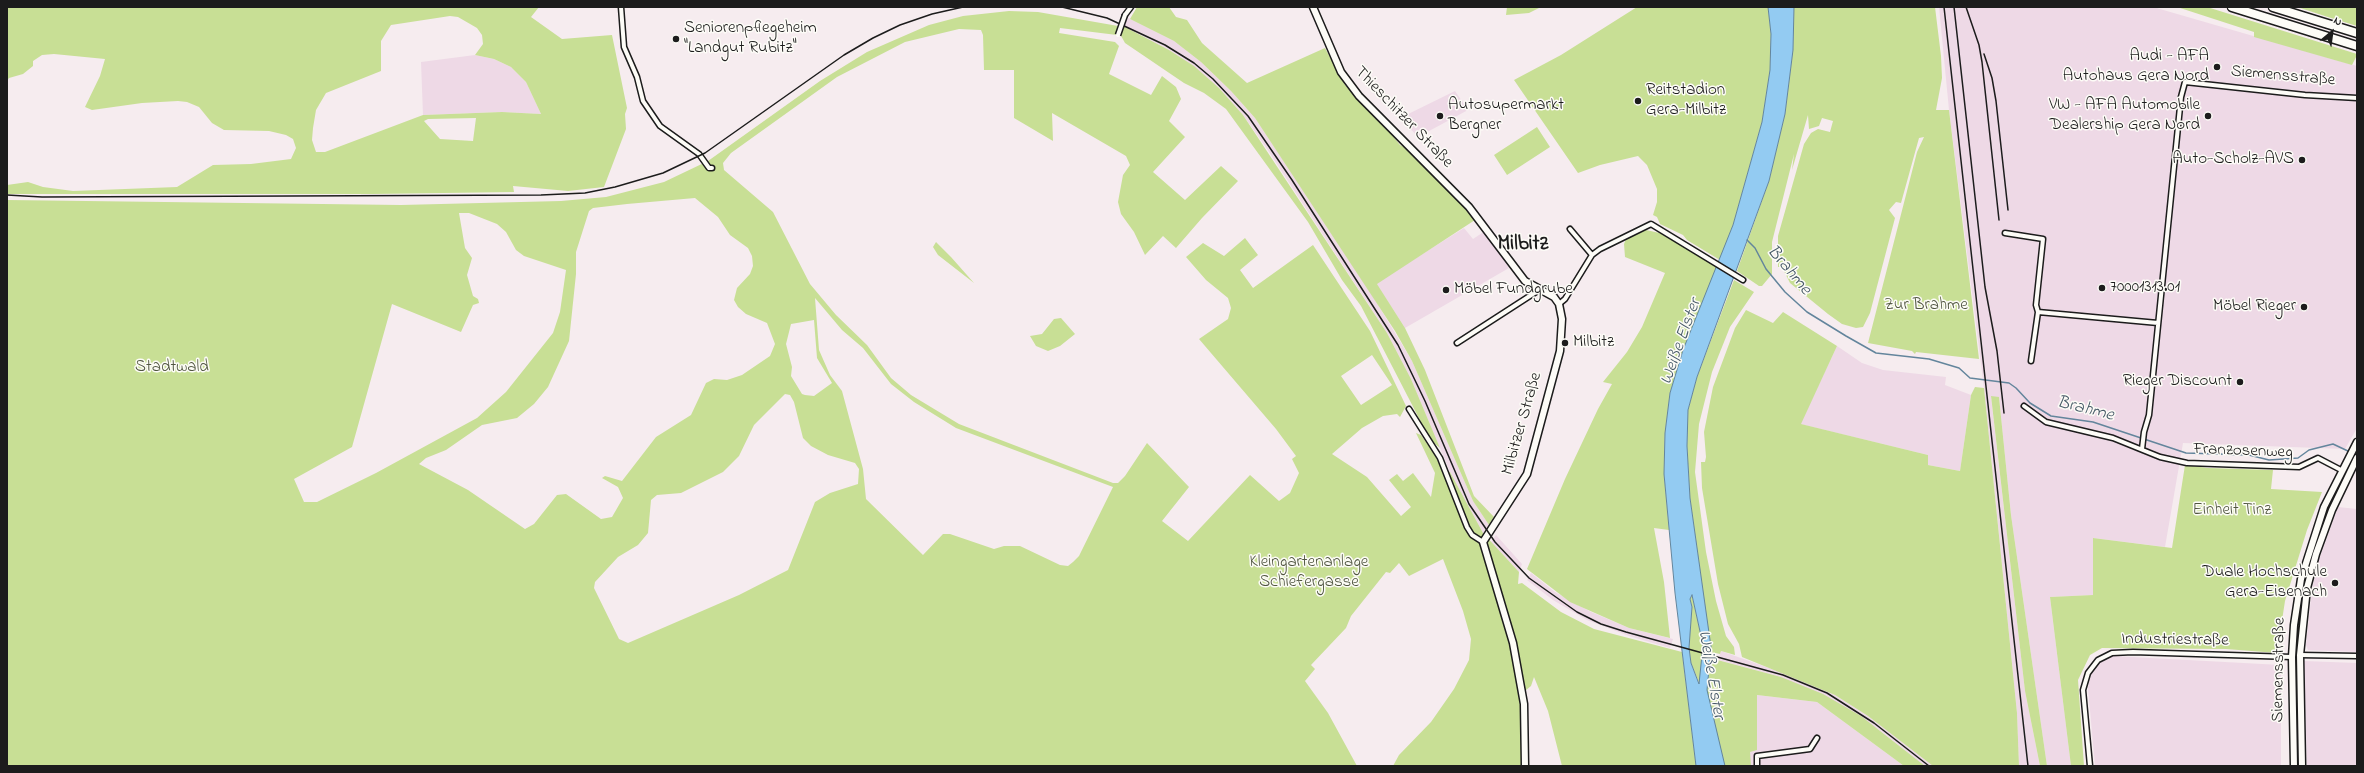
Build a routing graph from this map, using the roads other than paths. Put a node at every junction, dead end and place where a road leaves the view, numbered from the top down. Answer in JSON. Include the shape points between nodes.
{"nodes":[{"id":1,"x":621,"y":7,"type":"edge"},
{"id":2,"x":1131,"y":7,"type":"edge"},
{"id":3,"x":1313,"y":7,"type":"edge"},
{"id":4,"x":2232,"y":7,"type":"edge"},
{"id":5,"x":2273,"y":7,"type":"edge"},
{"id":6,"x":2357,"y":33,"type":"edge"},
{"id":7,"x":1118,"y":35,"type":"dead end"},
{"id":8,"x":2357,"y":46,"type":"edge"},
{"id":9,"x":2357,"y":98,"type":"edge"},
{"id":10,"x":712,"y":168,"type":"dead end"},
{"id":11,"x":1570,"y":229,"type":"dead end"},
{"id":12,"x":2005,"y":233,"type":"dead end"},
{"id":13,"x":1592,"y":255,"type":"junction"},
{"id":14,"x":1743,"y":280,"type":"dead end"},
{"id":15,"x":1539,"y":290,"type":"junction"},
{"id":16,"x":1559,"y":304,"type":"junction"},
{"id":17,"x":2038,"y":312,"type":"junction"},
{"id":18,"x":2158,"y":323,"type":"junction"},
{"id":19,"x":1457,"y":343,"type":"dead end"},
{"id":20,"x":2031,"y":361,"type":"dead end"},
{"id":21,"x":2024,"y":406,"type":"dead end"},
{"id":22,"x":1409,"y":409,"type":"dead end"},
{"id":23,"x":2356,"y":444,"type":"edge"},
{"id":24,"x":2142,"y":447,"type":"junction"},
{"id":25,"x":2357,"y":459,"type":"edge"},
{"id":26,"x":2341,"y":470,"type":"junction"},
{"id":27,"x":2349,"y":474,"type":"junction"},
{"id":28,"x":1483,"y":542,"type":"junction"},
{"id":29,"x":2300,"y":655,"type":"junction"},
{"id":30,"x":2357,"y":656,"type":"edge"},
{"id":31,"x":2292,"y":657,"type":"junction"},
{"id":32,"x":1817,"y":738,"type":"dead end"},
{"id":33,"x":1525,"y":766,"type":"edge"},
{"id":34,"x":1757,"y":766,"type":"edge"},
{"id":35,"x":2090,"y":766,"type":"edge"},
{"id":36,"x":2294,"y":766,"type":"edge"},
{"id":37,"x":2302,"y":766,"type":"edge"}],
"edges":[{"from":1,"to":10,"type":"street","via":[[624,47],[637,77],[643,101],[660,126],[699,154],[709,168]]},
{"from":2,"to":7,"type":"street","bridge":true,"via":[[1125,15]]},
{"from":3,"to":15,"type":"main road","name":"Thieschitzer Straße","via":[[1341,72],[1354,90],[1445,182],[1490,232],[1518,273]]},
{"from":4,"to":8,"type":"highway"},
{"from":5,"to":6,"type":"highway"},
{"from":9,"to":18,"type":"street","name":"Siemensstraße","via":[[2185,82],[2181,97]]},
{"from":11,"to":13,"type":"street"},
{"from":12,"to":17,"type":"street","via":[[2043,239],[2036,305]]},
{"from":13,"to":14,"type":"street","via":[[1651,224]]},
{"from":13,"to":16,"type":"street","via":[[1565,300]]},
{"from":15,"to":16,"type":"main road","via":[[1554,298]]},
{"from":15,"to":19,"type":"street"},
{"from":16,"to":28,"type":"main road","name":"Milbitzer Straße","via":[[1562,319],[1560,351],[1527,474]]},
{"from":17,"to":18,"type":"street"},
{"from":17,"to":20,"type":"street"},
{"from":18,"to":24,"type":"street","name":"Siemensstraße","via":[[2149,415]]},
{"from":21,"to":24,"type":"street","name":"Franzosenweg","via":[[2046,422]]},
{"from":22,"to":28,"type":"street","via":[[1440,458],[1467,527],[1472,535]]},
{"from":23,"to":26,"type":"main road","name":"Siemensstraße"},
{"from":24,"to":26,"type":"street","name":"Franzosenweg","via":[[2160,457],[2183,462],[2299,467],[2318,458]]},
{"from":25,"to":27,"type":"main road","name":"Siemensstraße"},
{"from":26,"to":27,"type":"main road"},
{"from":26,"to":31,"type":"main road","name":"Siemensstraße","via":[[2324,507],[2305,561],[2296,603]]},
{"from":27,"to":29,"type":"main road","name":"Siemensstraße","via":[[2332,510],[2311,570],[2302,622]]},
{"from":28,"to":33,"type":"main road","via":[[1513,643],[1524,704]]},
{"from":29,"to":30,"type":"street"},
{"from":29,"to":37,"type":"main road","name":"Siemensstraße"},
{"from":31,"to":35,"type":"street","name":"Industriestraße","via":[[2133,652],[2112,653],[2098,660],[2088,673],[2083,690]]},
{"from":31,"to":36,"type":"main road","name":"Siemensstraße"},
{"from":32,"to":34,"type":"street","via":[[1810,749],[1757,756]]}]}
